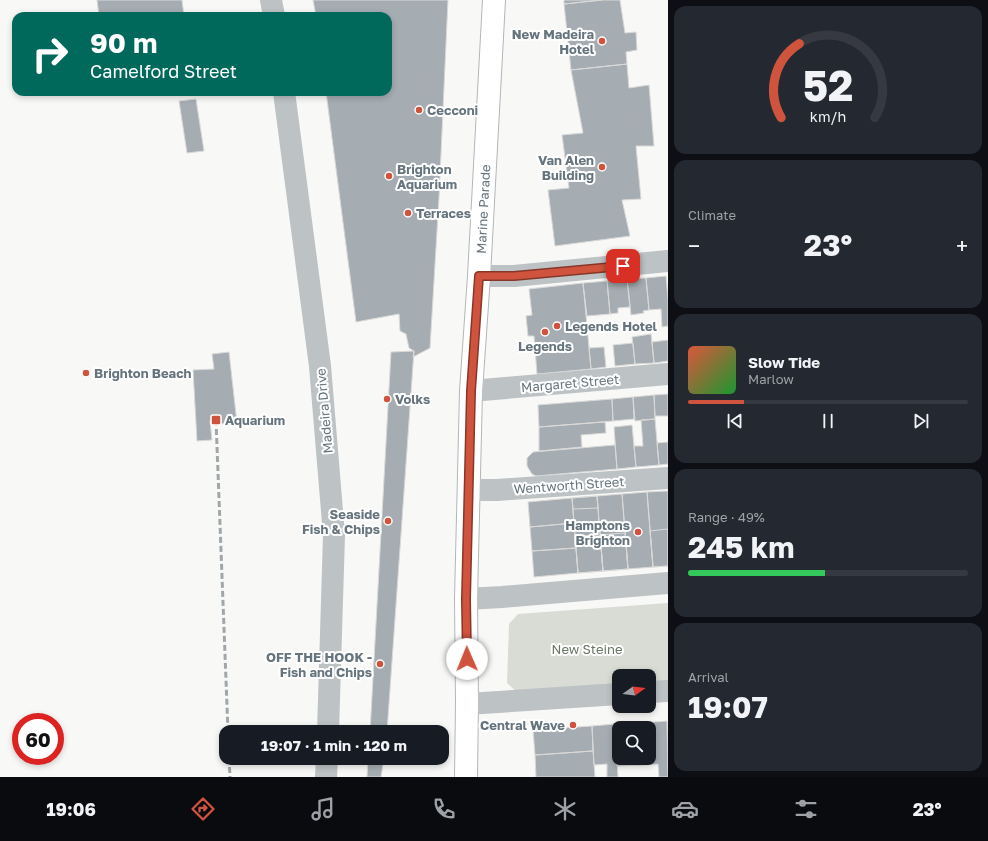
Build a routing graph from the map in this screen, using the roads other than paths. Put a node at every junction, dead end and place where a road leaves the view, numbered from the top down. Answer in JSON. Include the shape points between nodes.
{"nodes":[{"id":1,"x":271,"y":0,"type":"edge"},
{"id":2,"x":494,"y":0,"type":"edge"},
{"id":3,"x":273,"y":12,"type":"edge"},
{"id":4,"x":285,"y":96,"type":"edge"},
{"id":5,"x":668,"y":261,"type":"edge"},
{"id":6,"x":479,"y":276,"type":"junction"},
{"id":7,"x":668,"y":374,"type":"edge"},
{"id":8,"x":471,"y":391,"type":"junction"},
{"id":9,"x":668,"y":478,"type":"edge"},
{"id":10,"x":469,"y":490,"type":"junction"},
{"id":11,"x":668,"y":583,"type":"edge"},
{"id":12,"x":466,"y":599,"type":"junction"},
{"id":13,"x":668,"y":691,"type":"edge"},
{"id":14,"x":656,"y":692,"type":"edge"},
{"id":15,"x":612,"y":694,"type":"edge"},
{"id":16,"x":467,"y":704,"type":"junction"},
{"id":17,"x":328,"y":725,"type":"edge"},
{"id":18,"x":327,"y":765,"type":"edge"},
{"id":19,"x":326,"y":777,"type":"edge"},
{"id":20,"x":466,"y":777,"type":"edge"}],
"edges":[{"from":1,"to":3,"type":"street"},
{"from":2,"to":6,"type":"main road","name":"Marine Parade"},
{"from":4,"to":17,"type":"street","name":"Madeira Drive","via":[[320,366],[334,535]]},
{"from":5,"to":6,"type":"street","via":[[514,276]]},
{"from":6,"to":8,"type":"main road","name":"Marine Parade"},
{"from":7,"to":8,"type":"street","name":"Margaret Street"},
{"from":8,"to":10,"type":"main road","name":"Marine Parade"},
{"from":9,"to":10,"type":"street","name":"Wentworth Street"},
{"from":10,"to":12,"type":"main road","name":"Marine Parade"},
{"from":11,"to":12,"type":"street"},
{"from":12,"to":16,"type":"main road","name":"Marine Parade"},
{"from":13,"to":14,"type":"street"},
{"from":15,"to":16,"type":"street"},
{"from":16,"to":20,"type":"main road","name":"Marine Parade"},
{"from":18,"to":19,"type":"street"}]}
